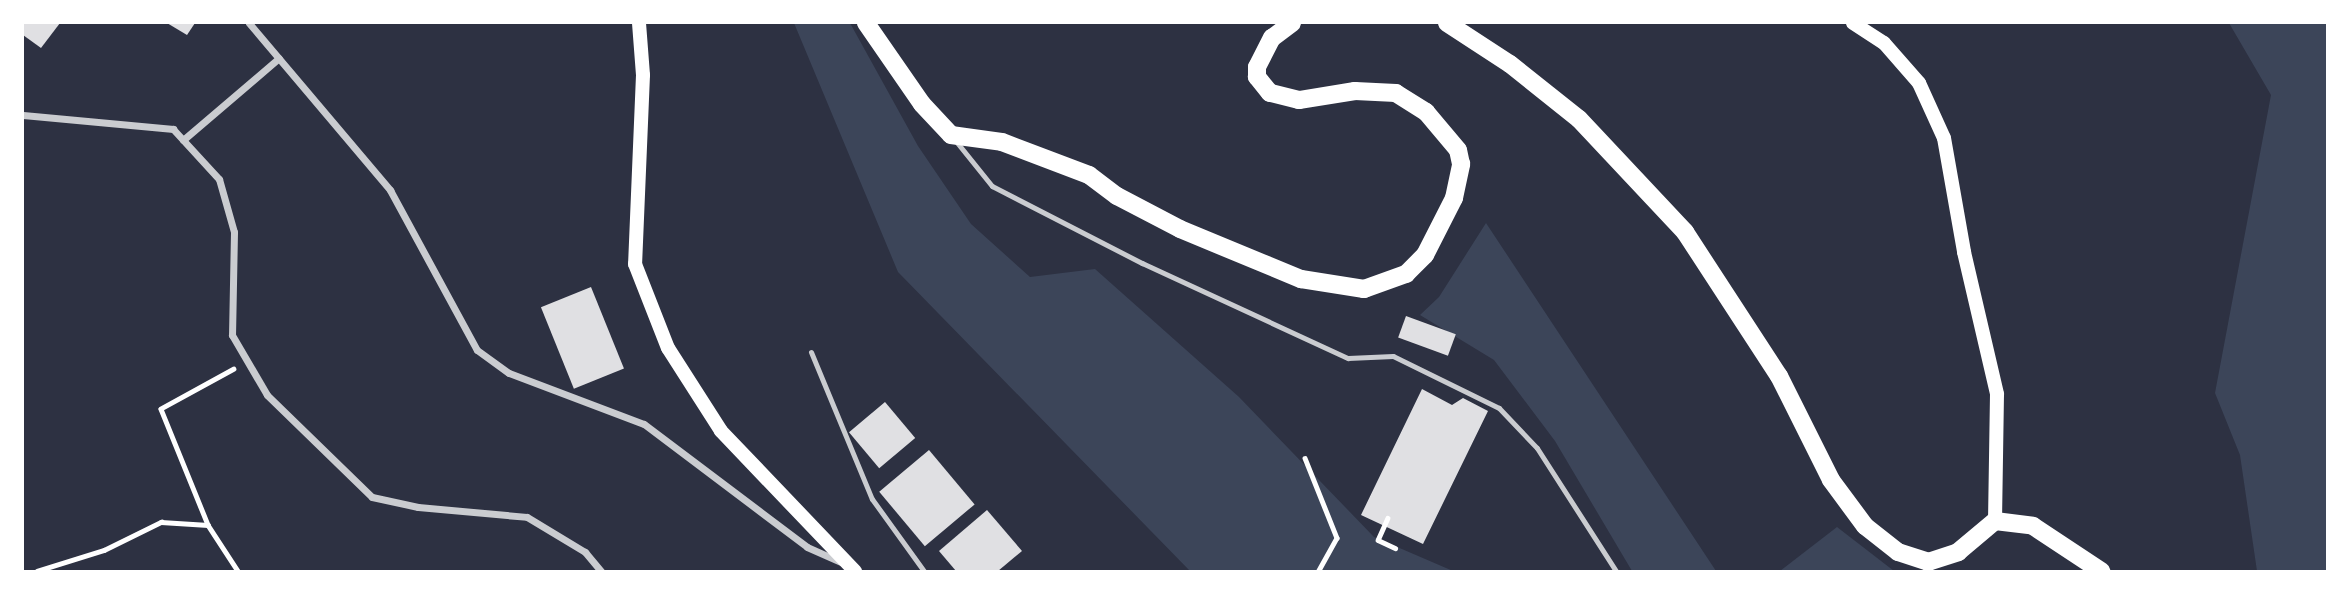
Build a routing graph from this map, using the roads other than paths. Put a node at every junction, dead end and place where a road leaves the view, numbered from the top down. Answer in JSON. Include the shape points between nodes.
{"nodes":[{"id":1,"x":249,"y":23,"type":"edge"},
{"id":2,"x":639,"y":23,"type":"edge"},
{"id":3,"x":866,"y":23,"type":"edge"},
{"id":4,"x":1292,"y":23,"type":"edge"},
{"id":5,"x":1447,"y":23,"type":"edge"},
{"id":6,"x":1853,"y":23,"type":"edge"},
{"id":7,"x":279,"y":58,"type":"junction"},
{"id":8,"x":23,"y":114,"type":"edge"},
{"id":9,"x":951,"y":135,"type":"junction"},
{"id":10,"x":183,"y":140,"type":"junction"},
{"id":11,"x":811,"y":352,"type":"dead end"},
{"id":12,"x":1994,"y":521,"type":"junction"},
{"id":13,"x":852,"y":569,"type":"edge"},
{"id":14,"x":601,"y":571,"type":"edge"},
{"id":15,"x":924,"y":571,"type":"edge"},
{"id":16,"x":1616,"y":571,"type":"edge"},
{"id":17,"x":2101,"y":571,"type":"edge"}],
"edges":[{"from":1,"to":7,"type":"street"},
{"from":2,"to":13,"type":"main road","via":[[643,75],[635,264],[649,300],[668,348],[722,431]]},
{"from":3,"to":9,"type":"main road","via":[[922,104]]},
{"from":4,"to":9,"type":"main road","via":[[1272,38],[1257,67],[1257,77],[1270,93],[1299,100],[1355,92],[1396,93],[1426,112],[1458,150],[1461,164],[1454,198],[1425,255],[1406,274],[1364,289],[1301,279],[1180,229],[1116,196],[1089,175],[1002,142]]},
{"from":5,"to":12,"type":"main road","via":[[1510,64],[1579,119],[1685,232],[1779,376],[1831,480],[1865,526],[1898,552],[1928,562],[1958,552]]},
{"from":6,"to":12,"type":"main road","via":[[1884,43],[1919,83],[1944,138],[1964,252],[1997,394]]},
{"from":7,"to":10,"type":"street"},
{"from":7,"to":13,"type":"street","via":[[390,190],[477,350],[509,373],[644,424],[807,547]]},
{"from":8,"to":10,"type":"street","via":[[173,129]]},
{"from":9,"to":16,"type":"lane","via":[[992,186],[1142,263],[1348,358],[1394,356],[1499,408],[1537,448]]},
{"from":10,"to":14,"type":"street","via":[[219,179],[234,232],[232,335],[267,395],[372,497],[418,507],[527,517],[585,552]]},
{"from":11,"to":15,"type":"lane","via":[[872,499]]},
{"from":12,"to":17,"type":"main road","via":[[2033,526]]}]}
